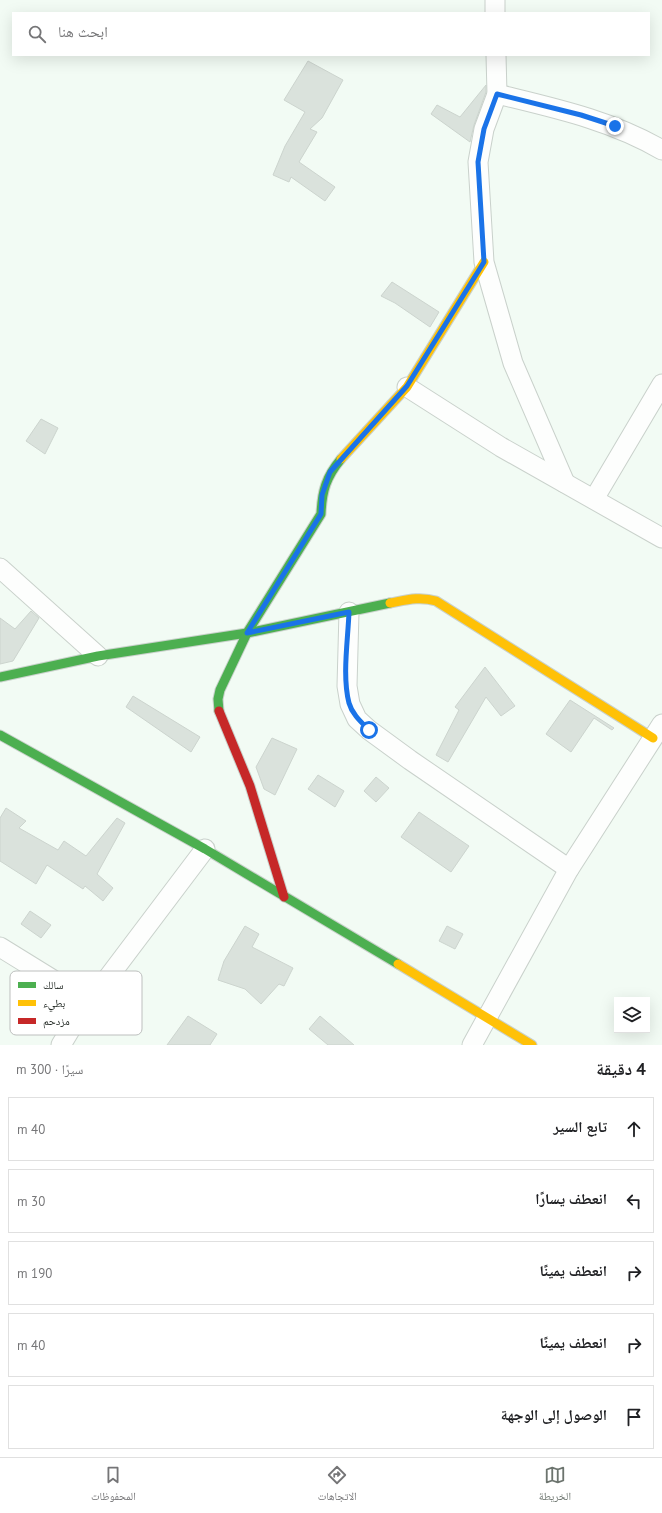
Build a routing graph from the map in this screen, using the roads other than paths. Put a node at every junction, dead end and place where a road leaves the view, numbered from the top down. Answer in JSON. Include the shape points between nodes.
{"nodes":[{"id":1,"x":495,"y":0,"type":"edge"},
{"id":2,"x":494,"y":12,"type":"edge"},
{"id":3,"x":496,"y":56,"type":"edge"},
{"id":4,"x":497,"y":94,"type":"junction"},
{"id":5,"x":662,"y":150,"type":"edge"},
{"id":6,"x":484,"y":262,"type":"junction"},
{"id":7,"x":662,"y":384,"type":"edge"},
{"id":8,"x":407,"y":386,"type":"junction"},
{"id":9,"x":565,"y":483,"type":"junction"},
{"id":10,"x":594,"y":499,"type":"junction"},
{"id":11,"x":662,"y":538,"type":"edge"},
{"id":12,"x":0,"y":568,"type":"edge"},
{"id":13,"x":349,"y":612,"type":"junction"},
{"id":14,"x":247,"y":633,"type":"junction"},
{"id":15,"x":98,"y":656,"type":"junction"},
{"id":16,"x":0,"y":677,"type":"edge"},
{"id":17,"x":660,"y":727,"type":"edge"},
{"id":18,"x":0,"y":735,"type":"edge"},
{"id":19,"x":205,"y":849,"type":"junction"},
{"id":20,"x":569,"y":869,"type":"junction"},
{"id":21,"x":284,"y":897,"type":"junction"},
{"id":22,"x":0,"y":946,"type":"edge"},
{"id":23,"x":40,"y":971,"type":"edge"},
{"id":24,"x":113,"y":971,"type":"edge"},
{"id":25,"x":486,"y":1018,"type":"junction"},
{"id":26,"x":68,"y":1035,"type":"edge"},
{"id":27,"x":61,"y":1045,"type":"edge"},
{"id":28,"x":472,"y":1045,"type":"edge"},
{"id":29,"x":532,"y":1045,"type":"edge"}],
"edges":[{"from":1,"to":2,"type":"street"},
{"from":3,"to":4,"type":"street"},
{"from":4,"to":5,"type":"street","via":[[615,126]]},
{"from":4,"to":6,"type":"street","via":[[484,129],[478,162]]},
{"from":6,"to":8,"type":"street"},
{"from":6,"to":9,"type":"street","via":[[513,363]]},
{"from":7,"to":10,"type":"street"},
{"from":8,"to":9,"type":"street","via":[[501,447]]},
{"from":8,"to":14,"type":"street","via":[[330,472],[322,495],[321,514]]},
{"from":9,"to":10,"type":"street"},
{"from":10,"to":11,"type":"street"},
{"from":12,"to":15,"type":"street"},
{"from":13,"to":14,"type":"street"},
{"from":13,"to":17,"type":"street","via":[[416,598],[436,601]]},
{"from":13,"to":20,"type":"street","via":[[347,686],[350,704],[357,719],[410,760]]},
{"from":14,"to":15,"type":"street"},
{"from":14,"to":21,"type":"street","via":[[220,690],[218,707],[250,786]]},
{"from":15,"to":16,"type":"street"},
{"from":17,"to":20,"type":"street"},
{"from":18,"to":19,"type":"street"},
{"from":19,"to":21,"type":"street"},
{"from":19,"to":24,"type":"street"},
{"from":20,"to":25,"type":"street"},
{"from":21,"to":25,"type":"street"},
{"from":22,"to":23,"type":"street"},
{"from":25,"to":28,"type":"street"},
{"from":25,"to":29,"type":"street"},
{"from":26,"to":27,"type":"street"}]}
